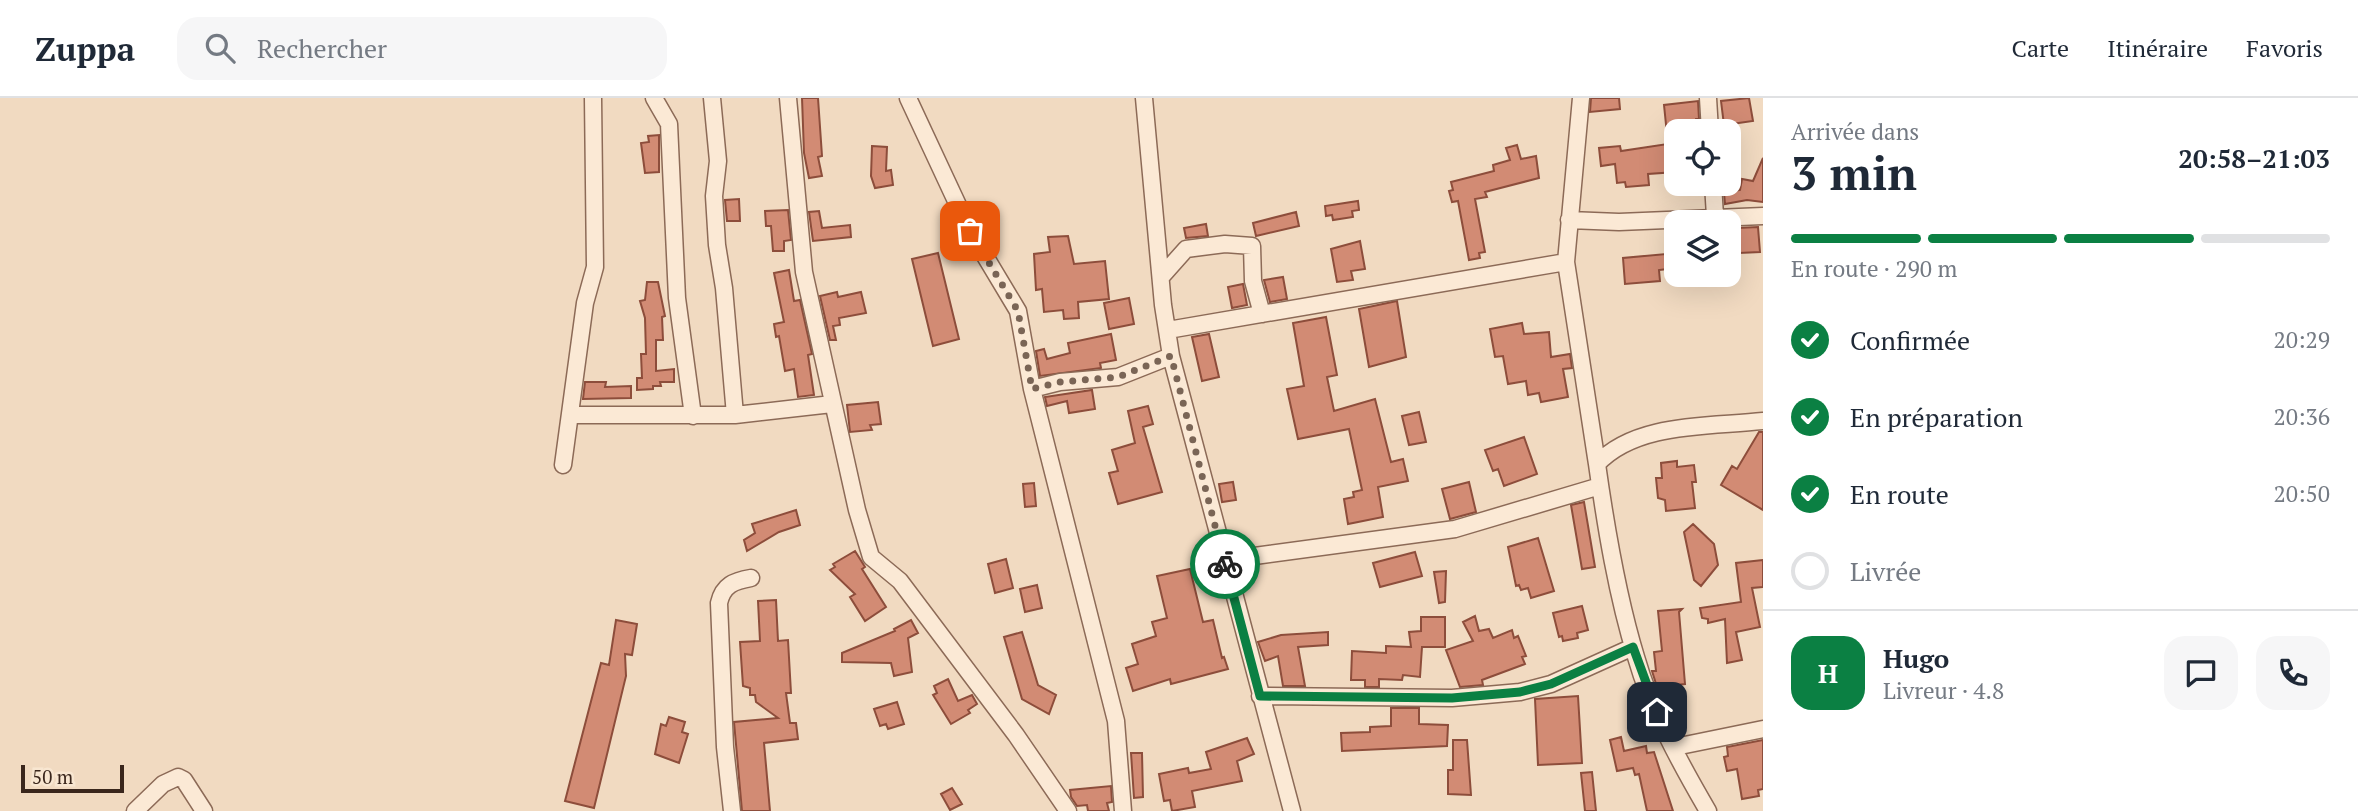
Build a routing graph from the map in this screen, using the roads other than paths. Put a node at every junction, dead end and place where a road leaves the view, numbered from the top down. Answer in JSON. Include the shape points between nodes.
{"nodes":[{"id":1,"x":593,"y":98,"type":"edge"},
{"id":2,"x":654,"y":98,"type":"edge"},
{"id":3,"x":712,"y":98,"type":"edge"},
{"id":4,"x":788,"y":98,"type":"edge"},
{"id":5,"x":908,"y":98,"type":"edge"},
{"id":6,"x":1144,"y":98,"type":"edge"},
{"id":7,"x":1581,"y":98,"type":"edge"},
{"id":8,"x":1708,"y":98,"type":"edge"},
{"id":9,"x":1709,"y":119,"type":"edge"},
{"id":10,"x":1741,"y":216,"type":"edge"},
{"id":11,"x":1763,"y":216,"type":"edge"},
{"id":12,"x":1664,"y":219,"type":"edge"},
{"id":13,"x":1569,"y":220,"type":"junction"},
{"id":14,"x":1566,"y":262,"type":"junction"},
{"id":15,"x":1162,"y":276,"type":"junction"},
{"id":16,"x":1262,"y":314,"type":"junction"},
{"id":17,"x":1168,"y":330,"type":"junction"},
{"id":18,"x":1171,"y":356,"type":"junction"},
{"id":19,"x":1032,"y":389,"type":"junction"},
{"id":20,"x":832,"y":404,"type":"junction"},
{"id":21,"x":572,"y":415,"type":"junction"},
{"id":22,"x":735,"y":415,"type":"junction"},
{"id":23,"x":693,"y":416,"type":"junction"},
{"id":24,"x":1763,"y":421,"type":"edge"},
{"id":25,"x":1597,"y":464,"type":"junction"},
{"id":26,"x":563,"y":465,"type":"dead end"},
{"id":27,"x":1600,"y":485,"type":"junction"},
{"id":28,"x":1224,"y":560,"type":"junction"},
{"id":29,"x":751,"y":578,"type":"dead end"},
{"id":30,"x":1633,"y":647,"type":"junction"},
{"id":31,"x":1260,"y":696,"type":"junction"},
{"id":32,"x":1763,"y":729,"type":"edge"},
{"id":33,"x":1675,"y":747,"type":"junction"},
{"id":34,"x":135,"y":811,"type":"edge"},
{"id":35,"x":204,"y":811,"type":"edge"},
{"id":36,"x":732,"y":811,"type":"edge"},
{"id":37,"x":1068,"y":811,"type":"edge"},
{"id":38,"x":1123,"y":811,"type":"edge"},
{"id":39,"x":1293,"y":811,"type":"edge"},
{"id":40,"x":1708,"y":811,"type":"edge"}],
"edges":[{"from":1,"to":21,"type":"street","via":[[595,267],[585,303]]},
{"from":2,"to":23,"type":"street","via":[[669,124],[677,298]]},
{"from":3,"to":22,"type":"street","via":[[718,161],[714,196],[717,245]]},
{"from":4,"to":20,"type":"street","via":[[804,272]]},
{"from":5,"to":19,"type":"street","via":[[970,231],[1018,311]]},
{"from":6,"to":15,"type":"street"},
{"from":7,"to":13,"type":"street"},
{"from":8,"to":9,"type":"street"},
{"from":10,"to":11,"type":"street"},
{"from":12,"to":13,"type":"street"},
{"from":13,"to":14,"type":"street"},
{"from":14,"to":16,"type":"street"},
{"from":14,"to":25,"type":"street"},
{"from":15,"to":16,"type":"street","via":[[1186,249],[1252,246],[1253,281]]},
{"from":15,"to":17,"type":"street"},
{"from":16,"to":17,"type":"street"},
{"from":17,"to":18,"type":"street"},
{"from":18,"to":19,"type":"street","via":[[1118,377]]},
{"from":18,"to":28,"type":"street"},
{"from":19,"to":38,"type":"street","via":[[1116,721]]},
{"from":20,"to":22,"type":"street"},
{"from":20,"to":37,"type":"street","via":[[872,557],[900,582]]},
{"from":21,"to":23,"type":"street"},
{"from":21,"to":26,"type":"street"},
{"from":22,"to":23,"type":"street"},
{"from":24,"to":25,"type":"street","via":[[1648,434],[1612,448]]},
{"from":25,"to":27,"type":"street"},
{"from":27,"to":28,"type":"street","via":[[1455,529]]},
{"from":27,"to":30,"type":"street"},
{"from":28,"to":31,"type":"street"},
{"from":29,"to":36,"type":"street","via":[[733,582],[719,603]]},
{"from":30,"to":31,"type":"street","via":[[1551,684],[1520,692],[1452,698]]},
{"from":30,"to":33,"type":"street"},
{"from":31,"to":39,"type":"street"},
{"from":32,"to":33,"type":"street"},
{"from":33,"to":40,"type":"street"},
{"from":34,"to":35,"type":"street","via":[[163,784],[178,777]]}]}
